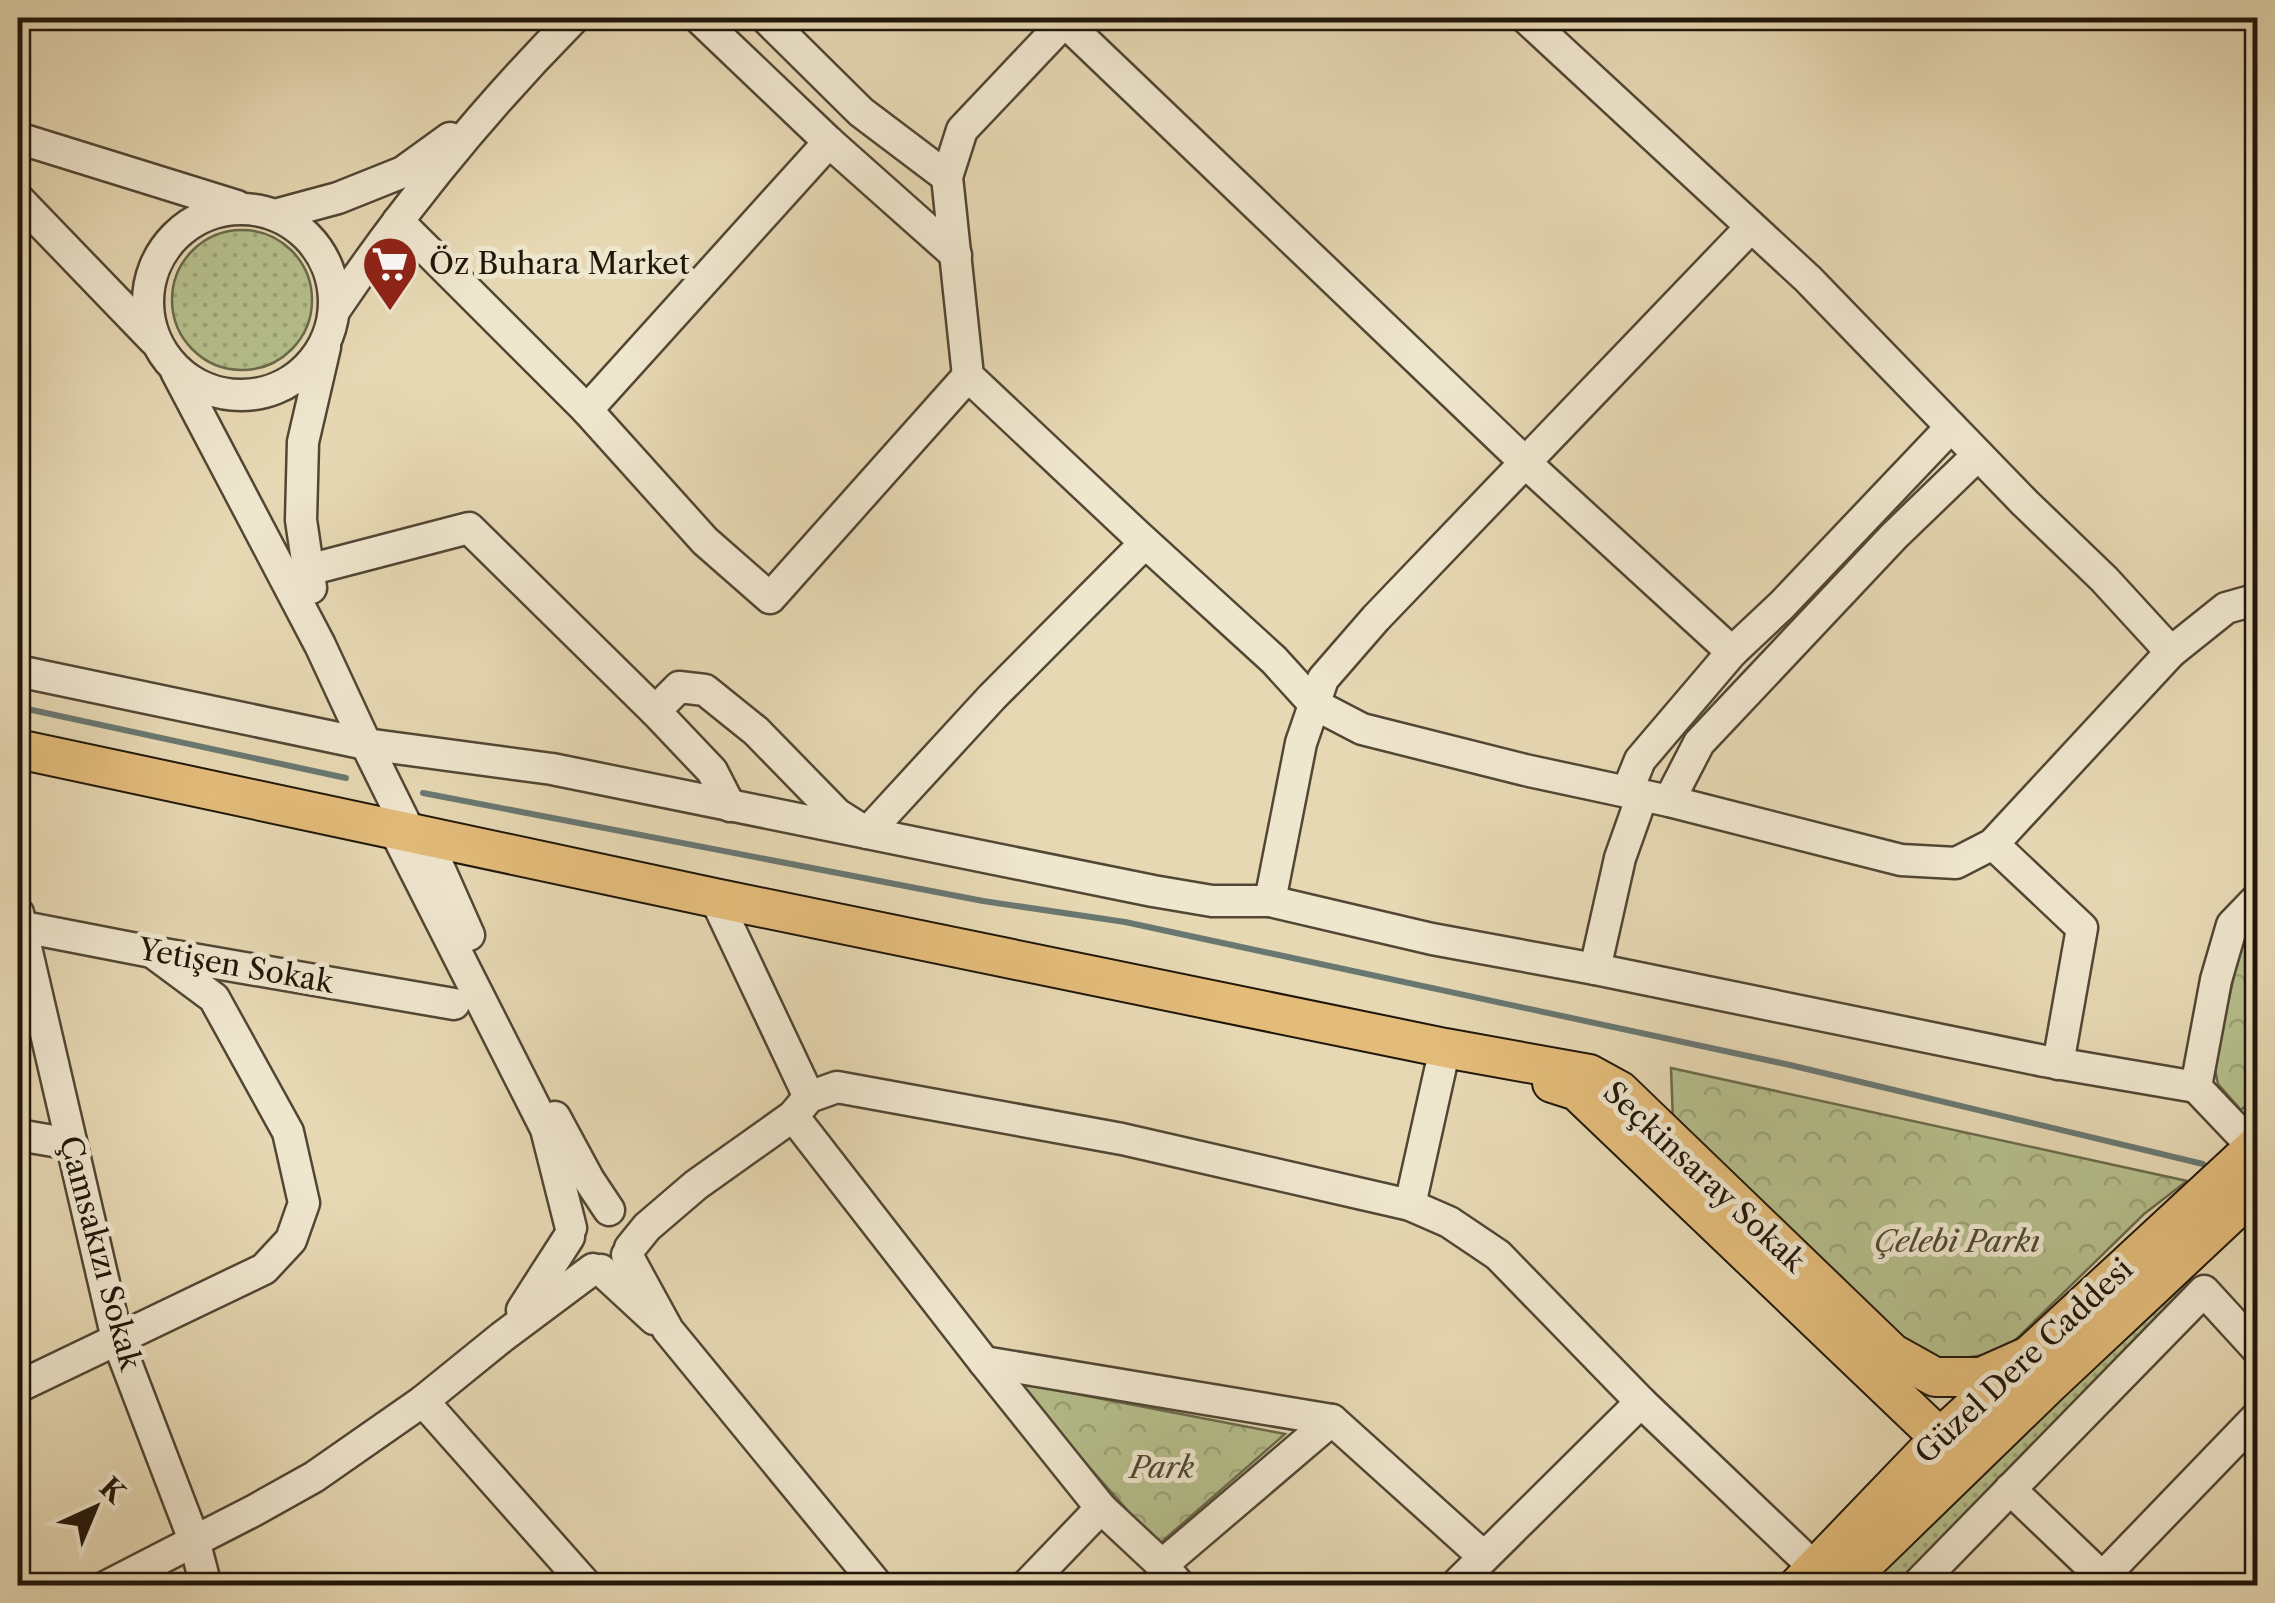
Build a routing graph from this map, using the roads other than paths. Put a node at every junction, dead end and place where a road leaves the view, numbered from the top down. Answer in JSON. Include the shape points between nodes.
{"nodes":[{"id":1,"x":699,"y":18,"type":"edge"},
{"id":2,"x":766,"y":18,"type":"edge"},
{"id":3,"x":1526,"y":18,"type":"edge"},
{"id":4,"x":1066,"y":20,"type":"edge"},
{"id":5,"x":559,"y":22,"type":"edge"},
{"id":6,"x":485,"y":114,"type":"junction"},
{"id":7,"x":18,"y":138,"type":"edge"},
{"id":8,"x":829,"y":142,"type":"junction"},
{"id":9,"x":948,"y":177,"type":"junction"},
{"id":10,"x":18,"y":198,"type":"edge"},
{"id":11,"x":244,"y":208,"type":"junction"},
{"id":12,"x":275,"y":215,"type":"junction"},
{"id":13,"x":398,"y":221,"type":"junction"},
{"id":14,"x":1751,"y":227,"type":"junction"},
{"id":15,"x":956,"y":255,"type":"junction"},
{"id":16,"x":330,"y":326,"type":"junction"},
{"id":17,"x":167,"y":357,"type":"junction"},
{"id":18,"x":968,"y":376,"type":"junction"},
{"id":19,"x":587,"y":410,"type":"junction"},
{"id":20,"x":1952,"y":427,"type":"junction"},
{"id":21,"x":1978,"y":455,"type":"junction"},
{"id":22,"x":1524,"y":462,"type":"junction"},
{"id":23,"x":1145,"y":543,"type":"junction"},
{"id":24,"x":308,"y":570,"type":"junction"},
{"id":25,"x":2258,"y":599,"type":"edge"},
{"id":26,"x":320,"y":646,"type":"junction"},
{"id":27,"x":1732,"y":652,"type":"junction"},
{"id":28,"x":2171,"y":652,"type":"junction"},
{"id":29,"x":18,"y":671,"type":"edge"},
{"id":30,"x":1314,"y":704,"type":"junction"},
{"id":31,"x":655,"y":710,"type":"junction"},
{"id":32,"x":366,"y":744,"type":"junction"},
{"id":33,"x":18,"y":749,"type":"edge"},
{"id":34,"x":1646,"y":796,"type":"junction"},
{"id":35,"x":730,"y":806,"type":"junction"},
{"id":36,"x":410,"y":832,"type":"junction"},
{"id":37,"x":867,"y":833,"type":"junction"},
{"id":38,"x":1994,"y":844,"type":"junction"},
{"id":39,"x":714,"y":898,"type":"junction"},
{"id":40,"x":2258,"y":898,"type":"edge"},
{"id":41,"x":1270,"y":902,"type":"junction"},
{"id":42,"x":18,"y":922,"type":"edge"},
{"id":43,"x":152,"y":952,"type":"junction"},
{"id":44,"x":1595,"y":969,"type":"junction"},
{"id":45,"x":454,"y":1004,"type":"dead end"},
{"id":46,"x":1445,"y":1048,"type":"junction"},
{"id":47,"x":2058,"y":1064,"type":"junction"},
{"id":48,"x":2196,"y":1086,"type":"junction"},
{"id":49,"x":801,"y":1107,"type":"junction"},
{"id":50,"x":18,"y":1136,"type":"edge"},
{"id":51,"x":71,"y":1144,"type":"junction"},
{"id":52,"x":2255,"y":1146,"type":"edge"},
{"id":53,"x":696,"y":1185,"type":"junction"},
{"id":54,"x":1410,"y":1205,"type":"junction"},
{"id":55,"x":2248,"y":1206,"type":"edge"},
{"id":56,"x":613,"y":1212,"type":"junction"},
{"id":57,"x":570,"y":1232,"type":"junction"},
{"id":58,"x":613,"y":1261,"type":"junction"},
{"id":59,"x":502,"y":1337,"type":"junction"},
{"id":60,"x":117,"y":1339,"type":"junction"},
{"id":61,"x":2258,"y":1350,"type":"edge"},
{"id":62,"x":2026,"y":1357,"type":"junction"},
{"id":63,"x":984,"y":1362,"type":"junction"},
{"id":64,"x":18,"y":1386,"type":"edge"},
{"id":65,"x":423,"y":1402,"type":"junction"},
{"id":66,"x":1641,"y":1402,"type":"junction"},
{"id":67,"x":2258,"y":1416,"type":"edge"},
{"id":68,"x":1332,"y":1420,"type":"junction"},
{"id":69,"x":1940,"y":1438,"type":"junction"},
{"id":70,"x":2010,"y":1489,"type":"junction"},
{"id":71,"x":1102,"y":1508,"type":"junction"},
{"id":72,"x":194,"y":1540,"type":"junction"},
{"id":73,"x":1484,"y":1558,"type":"junction"},
{"id":74,"x":1171,"y":1575,"type":"edge"},
{"id":75,"x":2108,"y":1580,"type":"edge"},
{"id":76,"x":1818,"y":1581,"type":"edge"},
{"id":77,"x":585,"y":1585,"type":"edge"},
{"id":78,"x":107,"y":1586,"type":"edge"},
{"id":79,"x":206,"y":1586,"type":"edge"},
{"id":80,"x":878,"y":1586,"type":"edge"},
{"id":81,"x":1026,"y":1586,"type":"edge"},
{"id":82,"x":1455,"y":1586,"type":"edge"},
{"id":83,"x":1916,"y":1586,"type":"edge"}],
"edges":[{"from":1,"to":8,"type":"street"},
{"from":2,"to":9,"type":"street","via":[[861,112]]},
{"from":3,"to":14,"type":"street"},
{"from":4,"to":9,"type":"street","via":[[962,130]]},
{"from":4,"to":22,"type":"street"},
{"from":5,"to":6,"type":"street"},
{"from":6,"to":12,"type":"street","via":[[403,172]]},
{"from":6,"to":13,"type":"street"},
{"from":7,"to":11,"type":"street"},
{"from":8,"to":15,"type":"street"},
{"from":8,"to":19,"type":"street"},
{"from":9,"to":15,"type":"street"},
{"from":10,"to":17,"type":"street"},
{"from":11,"to":12,"type":"street"},
{"from":11,"to":17,"type":"street","via":[[213,212],[184,227],[162,250],[150,280],[148,312]]},
{"from":12,"to":16,"type":"street","via":[[321,253],[332,282]]},
{"from":13,"to":16,"type":"street"},
{"from":13,"to":19,"type":"street"},
{"from":14,"to":20,"type":"street"},
{"from":14,"to":22,"type":"street"},
{"from":15,"to":18,"type":"street"},
{"from":16,"to":17,"type":"street","via":[[309,366],[267,392],[218,392],[195,383]]},
{"from":16,"to":24,"type":"street","via":[[303,442],[301,520]]},
{"from":17,"to":26,"type":"street"},
{"from":18,"to":19,"type":"street","via":[[770,598],[705,540]]},
{"from":18,"to":23,"type":"street"},
{"from":20,"to":21,"type":"street"},
{"from":20,"to":27,"type":"street"},
{"from":21,"to":28,"type":"street"},
{"from":21,"to":34,"type":"street"},
{"from":22,"to":27,"type":"street"},
{"from":22,"to":30,"type":"street","via":[[1323,679]]},
{"from":23,"to":30,"type":"street"},
{"from":23,"to":37,"type":"street"},
{"from":24,"to":26,"type":"street"},
{"from":24,"to":31,"type":"street","via":[[469,528]]},
{"from":25,"to":28,"type":"street","via":[[2226,608]]},
{"from":26,"to":32,"type":"street"},
{"from":27,"to":34,"type":"street","via":[[1640,760]]},
{"from":28,"to":38,"type":"street"},
{"from":29,"to":32,"type":"street"},
{"from":30,"to":34,"type":"street","via":[[1362,730]]},
{"from":30,"to":41,"type":"street"},
{"from":31,"to":35,"type":"street","via":[[712,771]]},
{"from":31,"to":37,"type":"street","via":[[678,687],[705,690],[756,731],[837,814]]},
{"from":32,"to":35,"type":"street","via":[[552,769]]},
{"from":32,"to":36,"type":"street"},
{"from":33,"to":36,"type":"main road"},
{"from":34,"to":38,"type":"street","via":[[1901,860],[1956,863]]},
{"from":34,"to":44,"type":"street","via":[[1620,858]]},
{"from":35,"to":37,"type":"street"},
{"from":36,"to":39,"type":"main road"},
{"from":36,"to":56,"type":"street","via":[[529,1069]]},
{"from":36,"to":57,"type":"street","via":[[546,1129]]},
{"from":37,"to":41,"type":"street","via":[[1153,891]]},
{"from":38,"to":47,"type":"street","via":[[2082,928]]},
{"from":39,"to":46,"type":"main road"},
{"from":39,"to":49,"type":"street"},
{"from":40,"to":48,"type":"street","via":[[2232,925]]},
{"from":41,"to":44,"type":"street"},
{"from":42,"to":43,"type":"street","name":"Yetişen Sokak"},
{"from":42,"to":51,"type":"street","name":"Çamsakızı Sokak"},
{"from":43,"to":45,"type":"street","name":"Yetişen Sokak"},
{"from":43,"to":60,"type":"street","via":[[214,998],[288,1132],[304,1203],[291,1240],[264,1269]]},
{"from":44,"to":47,"type":"street"},
{"from":46,"to":54,"type":"street"},
{"from":46,"to":62,"type":"main road","name":"Seçkinsaray Sokak","via":[[1589,1074],[1620,1091],[1892,1353],[1935,1376],[1980,1377]]},
{"from":46,"to":69,"type":"main road","name":"Seçkinsaray Sokak","via":[[1577,1090]]},
{"from":47,"to":48,"type":"street"},
{"from":48,"to":52,"type":"street"},
{"from":49,"to":53,"type":"street"},
{"from":49,"to":54,"type":"street","via":[[837,1087],[1122,1139]]},
{"from":49,"to":63,"type":"street"},
{"from":50,"to":51,"type":"street"},
{"from":51,"to":60,"type":"street","name":"Çamsakızı Sokak"},
{"from":52,"to":62,"type":"main road","name":"Güzel Dere Caddesi"},
{"from":53,"to":56,"type":"street","via":[[650,1207]]},
{"from":53,"to":58,"type":"street"},
{"from":54,"to":66,"type":"street","via":[[1498,1255]]},
{"from":55,"to":76,"type":"main road","name":"Güzel Dere Caddesi"},
{"from":56,"to":57,"type":"street","via":[[586,1212]]},
{"from":56,"to":58,"type":"street","via":[[630,1229]]},
{"from":57,"to":58,"type":"street","via":[[578,1261]]},
{"from":57,"to":59,"type":"street"},
{"from":58,"to":59,"type":"street"},
{"from":58,"to":80,"type":"street"},
{"from":59,"to":65,"type":"street"},
{"from":60,"to":64,"type":"street"},
{"from":60,"to":72,"type":"street","name":"Çamsakızı Sokak"},
{"from":61,"to":70,"type":"street","via":[[2204,1291]]},
{"from":62,"to":69,"type":"main road","name":"Güzel Dere Caddesi"},
{"from":63,"to":68,"type":"street"},
{"from":63,"to":71,"type":"street"},
{"from":65,"to":72,"type":"street","via":[[314,1477]]},
{"from":65,"to":77,"type":"street"},
{"from":66,"to":73,"type":"street"},
{"from":66,"to":76,"type":"street"},
{"from":67,"to":75,"type":"street"},
{"from":68,"to":73,"type":"street"},
{"from":68,"to":74,"type":"street"},
{"from":69,"to":76,"type":"main road","name":"Güzel Dere Caddesi"},
{"from":70,"to":75,"type":"street"},
{"from":70,"to":83,"type":"street"},
{"from":71,"to":74,"type":"street"},
{"from":71,"to":81,"type":"street"},
{"from":72,"to":78,"type":"street"},
{"from":72,"to":79,"type":"street","name":"Çamsakızı Sokak"},
{"from":73,"to":82,"type":"street"}]}
